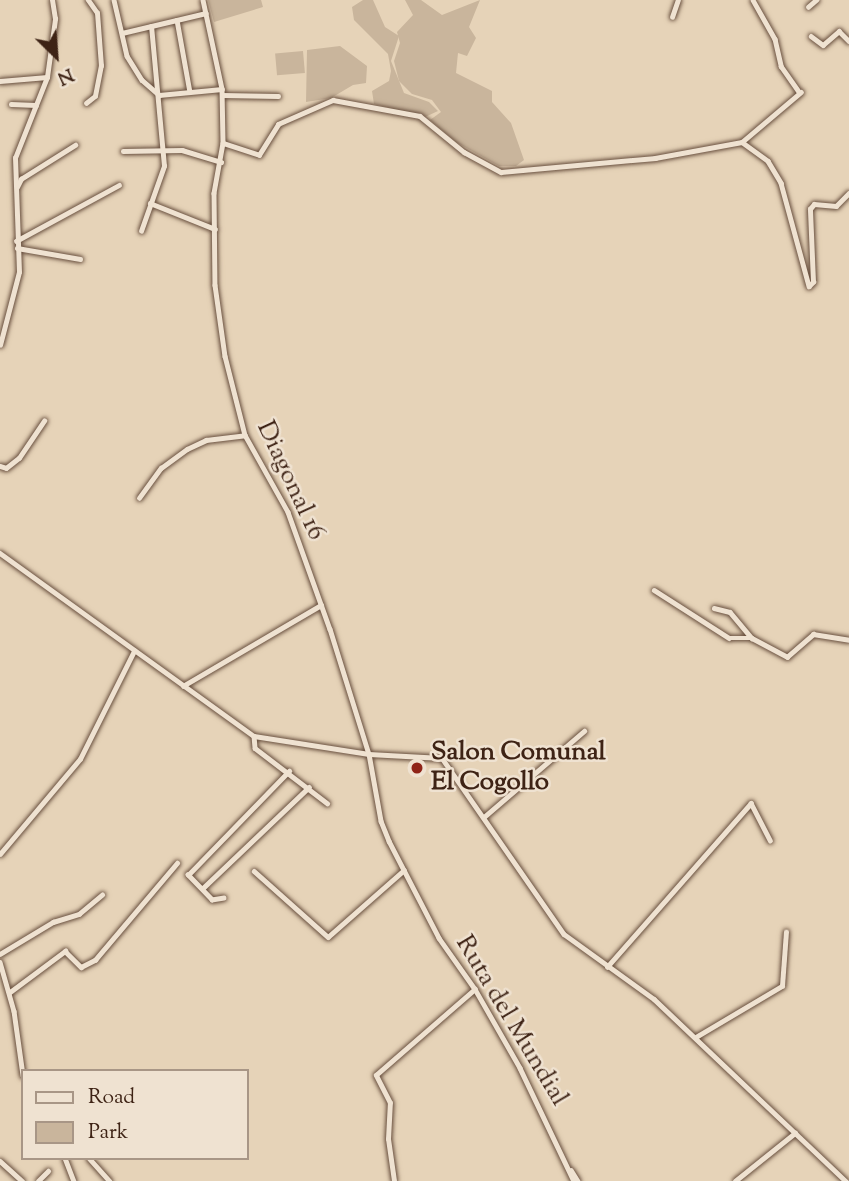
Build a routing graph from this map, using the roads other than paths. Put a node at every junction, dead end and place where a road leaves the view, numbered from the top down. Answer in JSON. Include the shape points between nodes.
{"nodes":[{"id":1,"x":52,"y":0,"type":"edge"},
{"id":2,"x":88,"y":0,"type":"edge"},
{"id":3,"x":114,"y":0,"type":"edge"},
{"id":4,"x":203,"y":0,"type":"edge"},
{"id":5,"x":678,"y":0,"type":"edge"},
{"id":6,"x":753,"y":0,"type":"edge"},
{"id":7,"x":817,"y":0,"type":"edge"},
{"id":8,"x":808,"y":7,"type":"dead end"},
{"id":9,"x":206,"y":13,"type":"junction"},
{"id":10,"x":672,"y":17,"type":"dead end"},
{"id":11,"x":177,"y":20,"type":"junction"},
{"id":12,"x":151,"y":27,"type":"junction"},
{"id":13,"x":122,"y":33,"type":"junction"},
{"id":14,"x":811,"y":36,"type":"dead end"},
{"id":15,"x":849,"y":41,"type":"edge"},
{"id":16,"x":47,"y":77,"type":"junction"},
{"id":17,"x":0,"y":81,"type":"edge"},
{"id":18,"x":190,"y":92,"type":"junction"},
{"id":19,"x":222,"y":92,"type":"junction"},
{"id":20,"x":159,"y":94,"type":"junction"},
{"id":21,"x":278,"y":96,"type":"dead end"},
{"id":22,"x":86,"y":103,"type":"dead end"},
{"id":23,"x":11,"y":104,"type":"dead end"},
{"id":24,"x":36,"y":105,"type":"junction"},
{"id":25,"x":742,"y":142,"type":"junction"},
{"id":26,"x":223,"y":143,"type":"junction"},
{"id":27,"x":75,"y":145,"type":"dead end"},
{"id":28,"x":163,"y":150,"type":"junction"},
{"id":29,"x":123,"y":151,"type":"dead end"},
{"id":30,"x":221,"y":162,"type":"junction"},
{"id":31,"x":119,"y":185,"type":"dead end"},
{"id":32,"x":16,"y":187,"type":"junction"},
{"id":33,"x":849,"y":192,"type":"edge"},
{"id":34,"x":149,"y":203,"type":"junction"},
{"id":35,"x":215,"y":229,"type":"junction"},
{"id":36,"x":141,"y":231,"type":"dead end"},
{"id":37,"x":16,"y":241,"type":"junction"},
{"id":38,"x":17,"y":248,"type":"junction"},
{"id":39,"x":80,"y":259,"type":"dead end"},
{"id":40,"x":3,"y":324,"type":"edge"},
{"id":41,"x":0,"y":345,"type":"edge"},
{"id":42,"x":44,"y":421,"type":"dead end"},
{"id":43,"x":245,"y":435,"type":"junction"},
{"id":44,"x":0,"y":466,"type":"edge"},
{"id":45,"x":139,"y":498,"type":"dead end"},
{"id":46,"x":0,"y":553,"type":"edge"},
{"id":47,"x":654,"y":590,"type":"dead end"},
{"id":48,"x":321,"y":605,"type":"junction"},
{"id":49,"x":713,"y":608,"type":"dead end"},
{"id":50,"x":751,"y":638,"type":"junction"},
{"id":51,"x":849,"y":640,"type":"edge"},
{"id":52,"x":134,"y":652,"type":"junction"},
{"id":53,"x":183,"y":686,"type":"junction"},
{"id":54,"x":584,"y":731,"type":"dead end"},
{"id":55,"x":254,"y":736,"type":"junction"},
{"id":56,"x":369,"y":754,"type":"junction"},
{"id":57,"x":289,"y":771,"type":"junction"},
{"id":58,"x":309,"y":787,"type":"junction"},
{"id":59,"x":327,"y":803,"type":"dead end"},
{"id":60,"x":484,"y":818,"type":"junction"},
{"id":61,"x":770,"y":840,"type":"dead end"},
{"id":62,"x":0,"y":854,"type":"edge"},
{"id":63,"x":177,"y":863,"type":"dead end"},
{"id":64,"x":404,"y":870,"type":"junction"},
{"id":65,"x":254,"y":871,"type":"dead end"},
{"id":66,"x":410,"y":882,"type":"joint"},
{"id":67,"x":203,"y":888,"type":"junction"},
{"id":68,"x":102,"y":895,"type":"dead end"},
{"id":69,"x":225,"y":898,"type":"dead end"},
{"id":70,"x":786,"y":932,"type":"dead end"},
{"id":71,"x":0,"y":954,"type":"edge"},
{"id":72,"x":0,"y":962,"type":"edge"},
{"id":73,"x":607,"y":967,"type":"junction"},
{"id":74,"x":475,"y":989,"type":"junction"},
{"id":75,"x":10,"y":992,"type":"junction"},
{"id":76,"x":696,"y":1037,"type":"junction"},
{"id":77,"x":22,"y":1069,"type":"edge"},
{"id":78,"x":795,"y":1133,"type":"junction"},
{"id":79,"x":66,"y":1160,"type":"edge"},
{"id":80,"x":91,"y":1160,"type":"edge"},
{"id":81,"x":0,"y":1161,"type":"edge"},
{"id":82,"x":48,"y":1171,"type":"dead end"},
{"id":83,"x":22,"y":1181,"type":"edge"},
{"id":84,"x":38,"y":1181,"type":"edge"},
{"id":85,"x":74,"y":1181,"type":"edge"},
{"id":86,"x":110,"y":1181,"type":"edge"},
{"id":87,"x":394,"y":1181,"type":"edge"},
{"id":88,"x":576,"y":1181,"type":"edge"},
{"id":89,"x":735,"y":1181,"type":"edge"},
{"id":90,"x":846,"y":1181,"type":"edge"}],
"edges":[{"from":1,"to":16,"type":"street","via":[[55,19]]},
{"from":2,"to":22,"type":"street","via":[[97,13],[101,66],[94,96]]},
{"from":3,"to":13,"type":"street"},
{"from":4,"to":9,"type":"street","name":"Diagonal 16"},
{"from":5,"to":10,"type":"street"},
{"from":6,"to":25,"type":"street","via":[[775,39],[780,66],[800,92]]},
{"from":7,"to":8,"type":"street"},
{"from":9,"to":11,"type":"street"},
{"from":9,"to":19,"type":"street","name":"Diagonal 16"},
{"from":11,"to":12,"type":"street"},
{"from":11,"to":18,"type":"street"},
{"from":12,"to":13,"type":"street"},
{"from":12,"to":20,"type":"street"},
{"from":13,"to":20,"type":"street","via":[[127,56]]},
{"from":14,"to":15,"type":"street","via":[[823,45],[839,31]]},
{"from":16,"to":17,"type":"street"},
{"from":16,"to":24,"type":"street"},
{"from":18,"to":19,"type":"street"},
{"from":18,"to":20,"type":"street"},
{"from":19,"to":21,"type":"street"},
{"from":19,"to":26,"type":"street","name":"Diagonal 16"},
{"from":20,"to":28,"type":"street"},
{"from":23,"to":24,"type":"street"},
{"from":24,"to":32,"type":"street","via":[[15,158]]},
{"from":25,"to":26,"type":"street","via":[[667,157],[502,172],[464,152],[420,116],[333,100],[278,124],[259,155]]},
{"from":25,"to":33,"type":"street","via":[[768,161],[781,183],[809,286],[813,282],[810,209],[814,204],[836,206]]},
{"from":26,"to":30,"type":"street","name":"Diagonal 16"},
{"from":27,"to":32,"type":"street","via":[[21,179]]},
{"from":28,"to":29,"type":"street"},
{"from":28,"to":30,"type":"street","via":[[182,150]]},
{"from":28,"to":34,"type":"street","via":[[164,166]]},
{"from":30,"to":35,"type":"street","name":"Diagonal 16","via":[[214,194]]},
{"from":31,"to":37,"type":"street"},
{"from":32,"to":37,"type":"street"},
{"from":34,"to":35,"type":"street"},
{"from":34,"to":36,"type":"street"},
{"from":35,"to":43,"type":"street","name":"Diagonal 16","via":[[215,285],[225,356]]},
{"from":37,"to":38,"type":"street"},
{"from":38,"to":39,"type":"street"},
{"from":38,"to":40,"type":"street","via":[[19,272]]},
{"from":40,"to":41,"type":"street"},
{"from":42,"to":44,"type":"street","via":[[19,458],[6,468]]},
{"from":43,"to":45,"type":"street","via":[[206,440],[187,449],[161,468]]},
{"from":43,"to":48,"type":"street","name":"Diagonal 16","via":[[288,512]]},
{"from":46,"to":52,"type":"street"},
{"from":47,"to":50,"type":"street","via":[[729,638]]},
{"from":48,"to":53,"type":"street"},
{"from":48,"to":56,"type":"street","name":"Diagonal 16"},
{"from":49,"to":50,"type":"street","via":[[741,620]]},
{"from":50,"to":51,"type":"street","via":[[787,657],[813,634]]},
{"from":52,"to":53,"type":"street"},
{"from":52,"to":62,"type":"street","via":[[80,759]]},
{"from":53,"to":55,"type":"street"},
{"from":54,"to":60,"type":"street"},
{"from":55,"to":56,"type":"street"},
{"from":55,"to":57,"type":"street","via":[[256,748]]},
{"from":56,"to":60,"type":"street","via":[[442,758]]},
{"from":56,"to":64,"type":"street","name":"Diagonal 16","via":[[380,821]]},
{"from":57,"to":58,"type":"street"},
{"from":57,"to":67,"type":"street","via":[[188,875]]},
{"from":58,"to":59,"type":"street"},
{"from":58,"to":67,"type":"street"},
{"from":60,"to":73,"type":"street","via":[[564,934]]},
{"from":61,"to":73,"type":"street","via":[[751,803]]},
{"from":63,"to":75,"type":"street","via":[[95,960],[81,967],[65,951]]},
{"from":64,"to":65,"type":"street","via":[[328,937]]},
{"from":64,"to":66,"type":"street","name":"Diagonal 16"},
{"from":66,"to":74,"type":"street","name":"Ruta del Mundial","via":[[439,939]]},
{"from":67,"to":69,"type":"street","via":[[212,900]]},
{"from":68,"to":71,"type":"street","via":[[79,914],[53,922]]},
{"from":70,"to":76,"type":"street","via":[[782,986]]},
{"from":72,"to":75,"type":"street"},
{"from":73,"to":76,"type":"street","via":[[654,999]]},
{"from":74,"to":87,"type":"street","via":[[376,1075],[390,1103],[388,1139]]},
{"from":74,"to":88,"type":"street","name":"Ruta del Mundial"},
{"from":75,"to":77,"type":"street"},
{"from":76,"to":78,"type":"street"},
{"from":78,"to":89,"type":"street"},
{"from":78,"to":90,"type":"street"},
{"from":79,"to":85,"type":"street"},
{"from":80,"to":86,"type":"street"},
{"from":81,"to":83,"type":"street"},
{"from":82,"to":84,"type":"street"}]}
